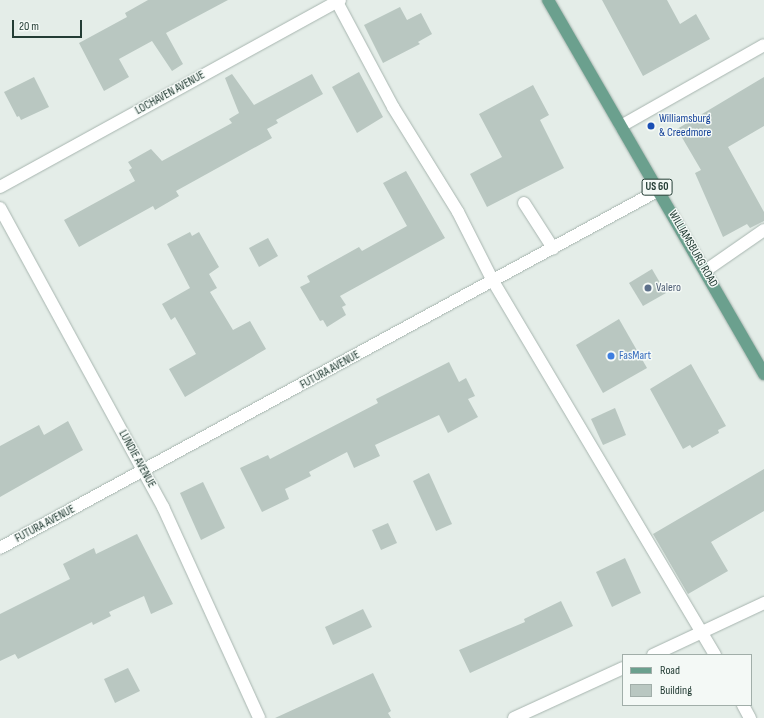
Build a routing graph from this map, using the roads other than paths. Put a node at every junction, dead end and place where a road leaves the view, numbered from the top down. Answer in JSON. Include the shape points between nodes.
{"nodes":[{"id":1,"x":548,"y":0,"type":"edge"},
{"id":2,"x":339,"y":1,"type":"edge"},
{"id":3,"x":764,"y":45,"type":"edge"},
{"id":4,"x":621,"y":126,"type":"junction"},
{"id":5,"x":0,"y":187,"type":"edge"},
{"id":6,"x":659,"y":190,"type":"junction"},
{"id":7,"x":524,"y":203,"type":"dead end"},
{"id":8,"x":0,"y":208,"type":"edge"},
{"id":9,"x":764,"y":230,"type":"edge"},
{"id":10,"x":553,"y":248,"type":"junction"},
{"id":11,"x":705,"y":271,"type":"junction"},
{"id":12,"x":493,"y":281,"type":"junction"},
{"id":13,"x":764,"y":374,"type":"edge"},
{"id":14,"x":144,"y":472,"type":"junction"},
{"id":15,"x":0,"y":548,"type":"edge"},
{"id":16,"x":764,"y":603,"type":"edge"},
{"id":17,"x":702,"y":633,"type":"junction"},
{"id":18,"x":655,"y":654,"type":"edge"},
{"id":19,"x":714,"y":654,"type":"edge"},
{"id":20,"x":622,"y":668,"type":"edge"},
{"id":21,"x":744,"y":706,"type":"edge"},
{"id":22,"x":259,"y":718,"type":"edge"},
{"id":23,"x":514,"y":718,"type":"edge"},
{"id":24,"x":750,"y":718,"type":"edge"}],
"edges":[{"from":1,"to":4,"type":"main road","name":"WILLIAMSBURG ROAD","number":"US 60"},
{"from":2,"to":5,"type":"street","name":"LOCHAVEN AVENUE"},
{"from":2,"to":12,"type":"street","via":[[393,108],[458,212]]},
{"from":3,"to":4,"type":"street"},
{"from":4,"to":6,"type":"main road","name":"WILLIAMSBURG ROAD","number":"US 60"},
{"from":6,"to":10,"type":"street","name":"FUTURA AVENUE"},
{"from":6,"to":11,"type":"main road","name":"WILLIAMSBURG ROAD","number":"US 60"},
{"from":7,"to":10,"type":"street"},
{"from":8,"to":14,"type":"street","name":"LUNDIE AVENUE"},
{"from":9,"to":11,"type":"street"},
{"from":10,"to":12,"type":"street","name":"FUTURA AVENUE"},
{"from":11,"to":13,"type":"main road","name":"WILLIAMSBURG ROAD","number":"US 60"},
{"from":12,"to":14,"type":"street","name":"FUTURA AVENUE"},
{"from":12,"to":17,"type":"street"},
{"from":14,"to":15,"type":"street","name":"FUTURA AVENUE"},
{"from":14,"to":22,"type":"street","name":"LUNDIE AVENUE","via":[[166,514]]},
{"from":16,"to":17,"type":"street"},
{"from":17,"to":18,"type":"street"},
{"from":17,"to":19,"type":"street"},
{"from":20,"to":23,"type":"street"},
{"from":21,"to":24,"type":"street"}]}
